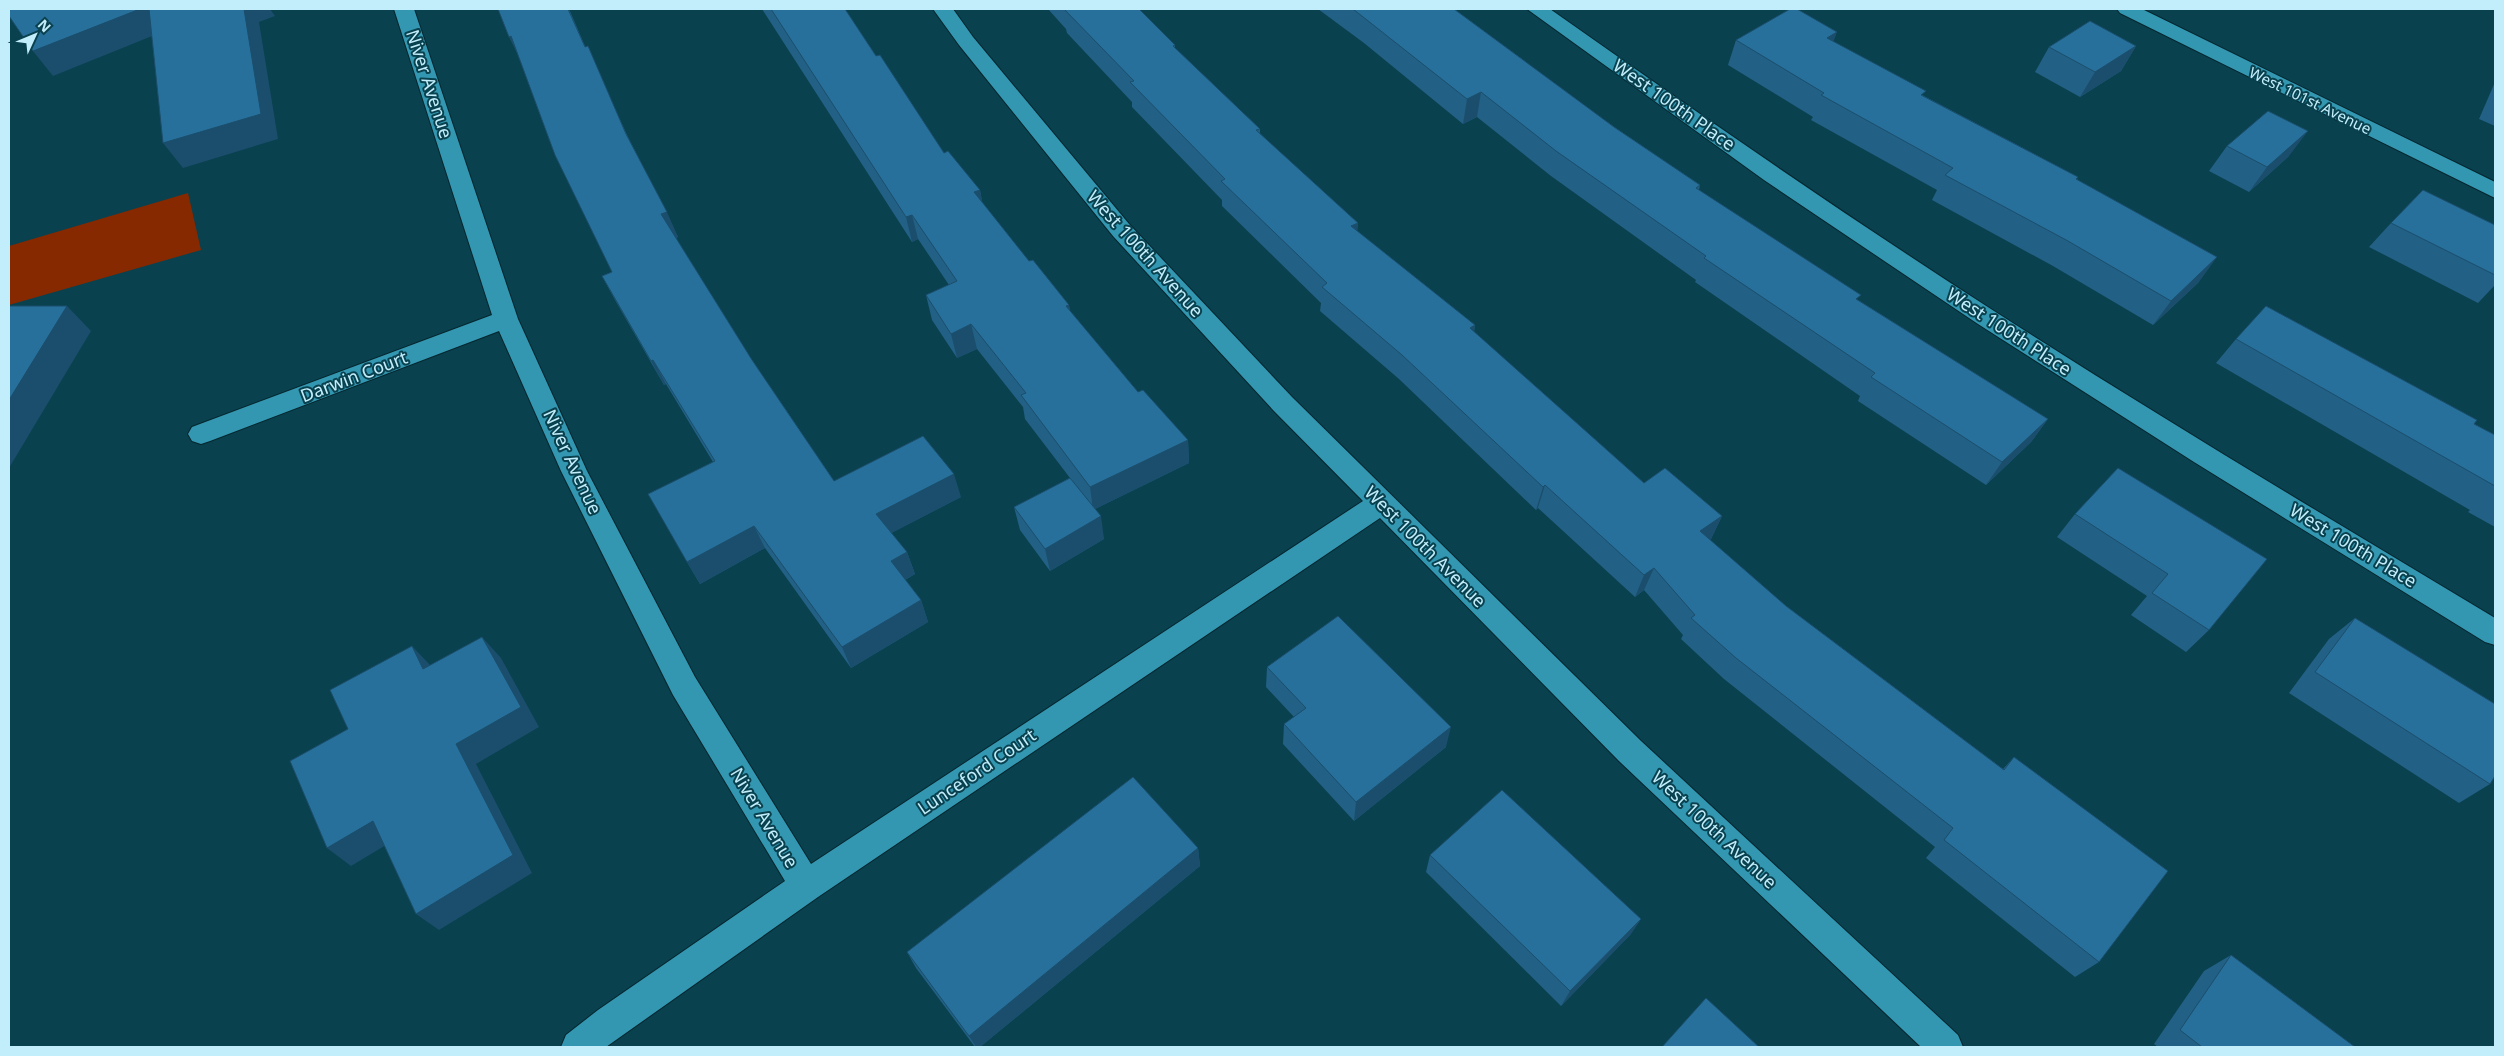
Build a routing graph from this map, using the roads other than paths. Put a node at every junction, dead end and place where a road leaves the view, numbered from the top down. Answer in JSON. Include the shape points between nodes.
{"nodes":[{"id":1,"x":404,"y":9,"type":"edge"},
{"id":2,"x":943,"y":9,"type":"edge"},
{"id":3,"x":1537,"y":9,"type":"edge"},
{"id":4,"x":2127,"y":9,"type":"edge"},
{"id":5,"x":2495,"y":191,"type":"edge"},
{"id":6,"x":506,"y":319,"type":"junction"},
{"id":7,"x":201,"y":434,"type":"dead end"},
{"id":8,"x":1381,"y":503,"type":"junction"},
{"id":9,"x":2495,"y":634,"type":"edge"},
{"id":10,"x":806,"y":886,"type":"junction"},
{"id":11,"x":578,"y":1047,"type":"edge"},
{"id":12,"x":1946,"y":1047,"type":"edge"}],
"edges":[{"from":1,"to":6,"type":"street","name":"Niver Avenue"},
{"from":2,"to":8,"type":"street","name":"West 100th Avenue","via":[[1121,230],[1283,404]]},
{"from":3,"to":9,"type":"street","name":"West 100th Place","via":[[1914,271],[2180,441]]},
{"from":4,"to":5,"type":"street","name":"West 101st Avenue"},
{"from":6,"to":7,"type":"street","name":"Darwin Court"},
{"from":6,"to":10,"type":"street","name":"Niver Avenue","via":[[574,471],[684,686]]},
{"from":8,"to":10,"type":"street","name":"Lunceford Court"},
{"from":8,"to":12,"type":"street","name":"West 100th Avenue","via":[[1637,758]]},
{"from":10,"to":11,"type":"street","name":"Lunceford Court"}]}
